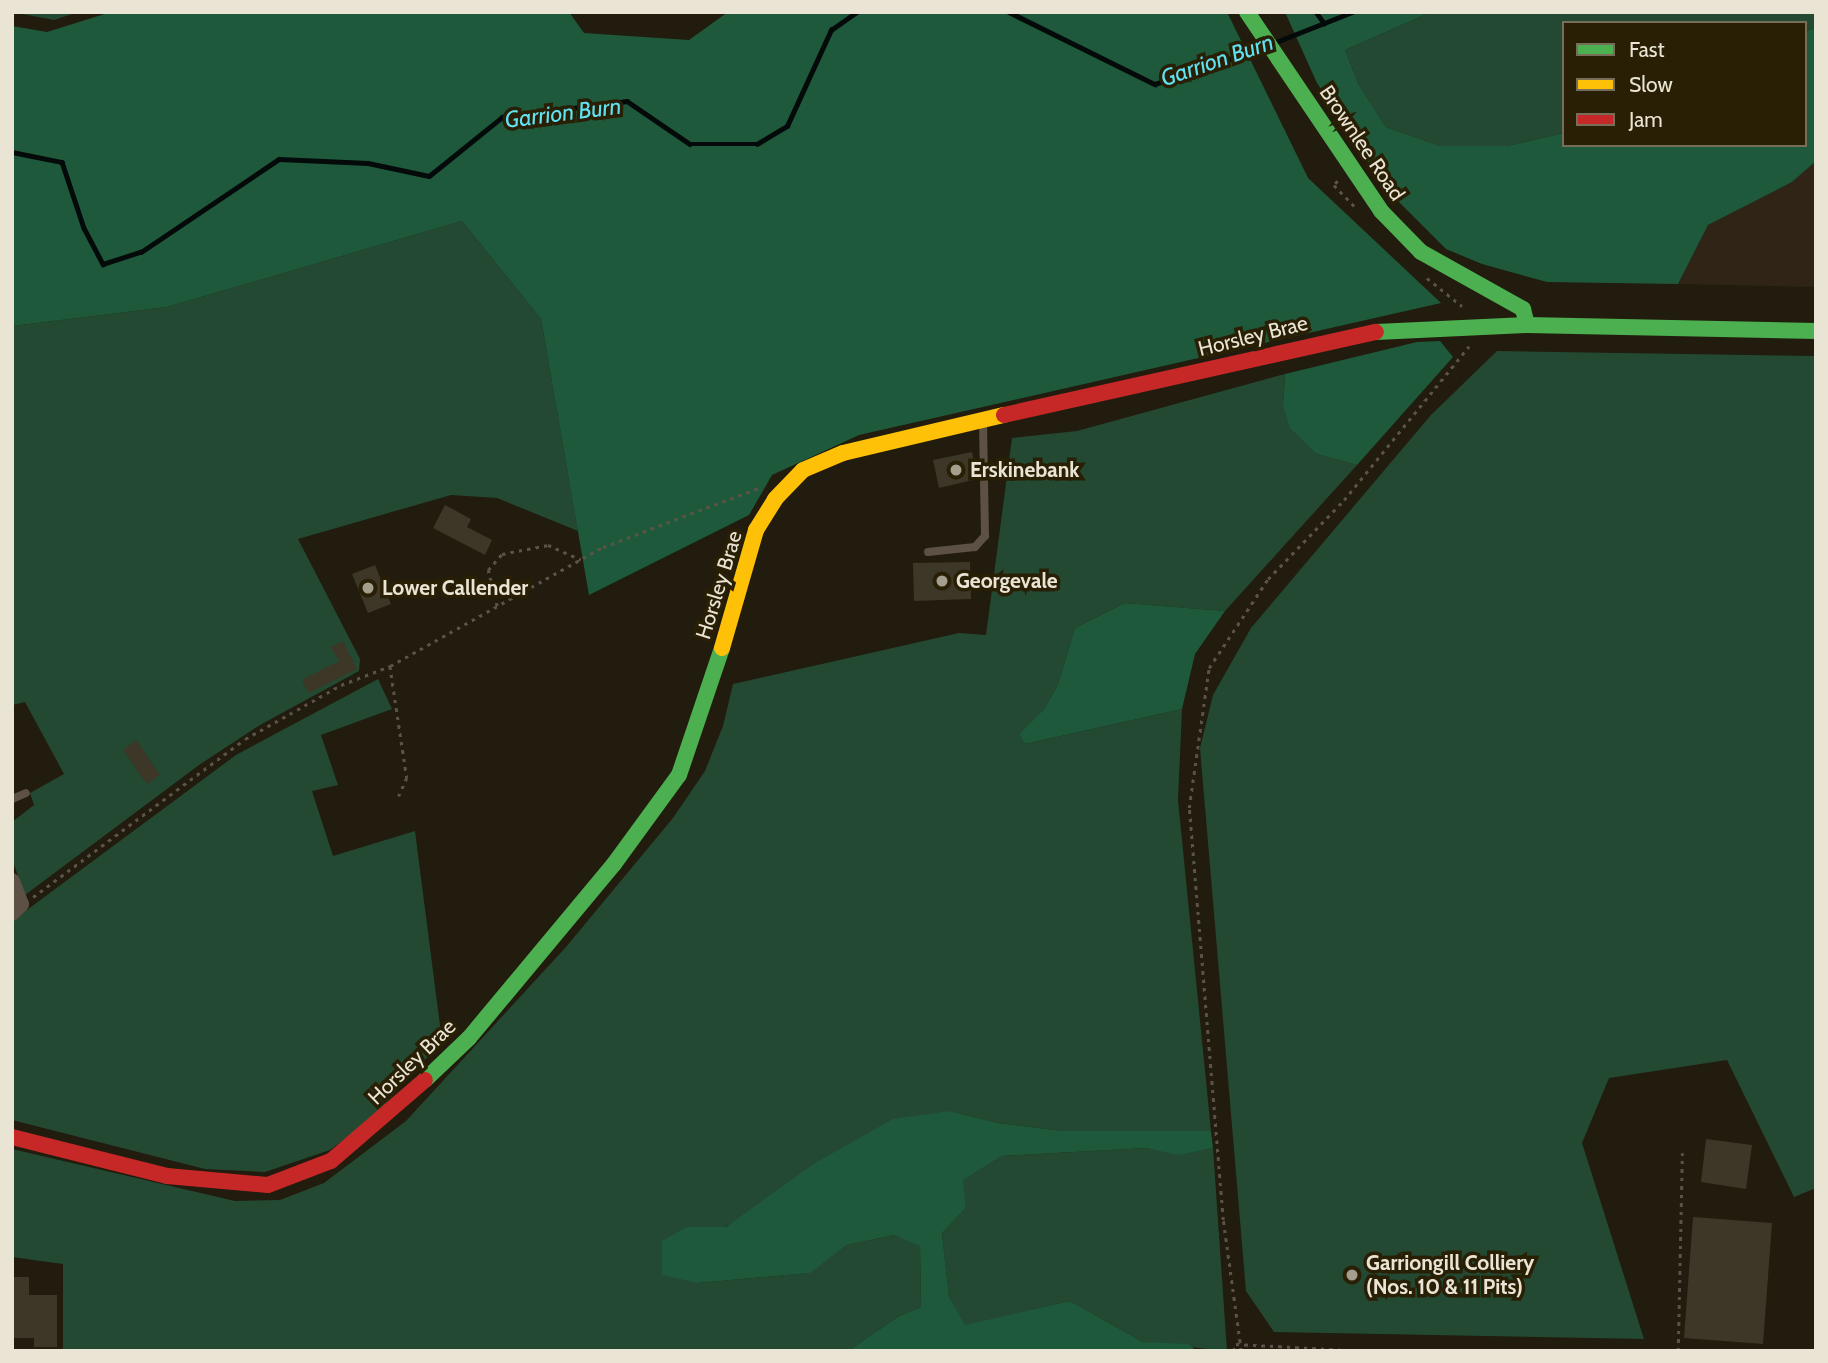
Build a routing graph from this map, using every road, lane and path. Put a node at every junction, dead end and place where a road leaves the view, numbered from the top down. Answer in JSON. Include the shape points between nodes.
{"nodes":[{"id":1,"x":1247,"y":12,"type":"edge"},
{"id":2,"x":1527,"y":325,"type":"junction"},
{"id":3,"x":1473,"y":327,"type":"junction"},
{"id":4,"x":1816,"y":331,"type":"edge"},
{"id":5,"x":983,"y":424,"type":"junction"},
{"id":6,"x":766,"y":485,"type":"dead end"},
{"id":7,"x":928,"y":552,"type":"dead end"},
{"id":8,"x":581,"y":560,"type":"junction"},
{"id":9,"x":497,"y":606,"type":"junction"},
{"id":10,"x":390,"y":666,"type":"junction"},
{"id":11,"x":26,"y":793,"type":"dead end"},
{"id":12,"x":399,"y":796,"type":"dead end"},
{"id":13,"x":12,"y":799,"type":"edge"},
{"id":14,"x":12,"y":881,"type":"edge"},
{"id":15,"x":17,"y":909,"type":"edge"},
{"id":16,"x":12,"y":1137,"type":"edge"},
{"id":17,"x":1682,"y":1153,"type":"dead end"},
{"id":18,"x":1236,"y":1344,"type":"junction"},
{"id":19,"x":1233,"y":1351,"type":"edge"},
{"id":20,"x":1241,"y":1351,"type":"edge"},
{"id":21,"x":1364,"y":1351,"type":"edge"},
{"id":22,"x":1678,"y":1351,"type":"edge"}],
"edges":[{"from":1,"to":2,"type":"main road","name":"Brownlee Road","via":[[1381,211],[1421,252],[1523,309]]},
{"from":2,"to":3,"type":"main road","name":"Horsley Brae"},
{"from":2,"to":4,"type":"main road","name":"Horsley Brae"},
{"from":3,"to":5,"type":"main road","name":"Horsley Brae","via":[[1394,328],[1318,342]]},
{"from":3,"to":18,"type":"path","via":[[1470,344],[1457,363],[1344,500],[1268,579],[1209,668],[1189,808]]},
{"from":5,"to":7,"type":"lane","via":[[985,536],[975,547]]},
{"from":5,"to":16,"type":"main road","name":"Horsley Brae","via":[[843,453],[803,470],[775,499],[756,530],[700,723],[679,775],[614,864],[469,1038],[363,1138],[331,1161],[268,1185],[167,1176]]},
{"from":6,"to":8,"type":"path"},
{"from":8,"to":9,"type":"path"},
{"from":8,"to":9,"type":"path","via":[[548,544],[502,554],[488,570]]},
{"from":9,"to":10,"type":"path"},
{"from":10,"to":12,"type":"path","via":[[407,778]]},
{"from":10,"to":15,"type":"path","via":[[341,685],[245,739]]},
{"from":11,"to":13,"type":"lane"},
{"from":14,"to":15,"type":"street"},
{"from":17,"to":22,"type":"path"},
{"from":18,"to":19,"type":"path"},
{"from":18,"to":20,"type":"path"},
{"from":18,"to":21,"type":"path"}]}
